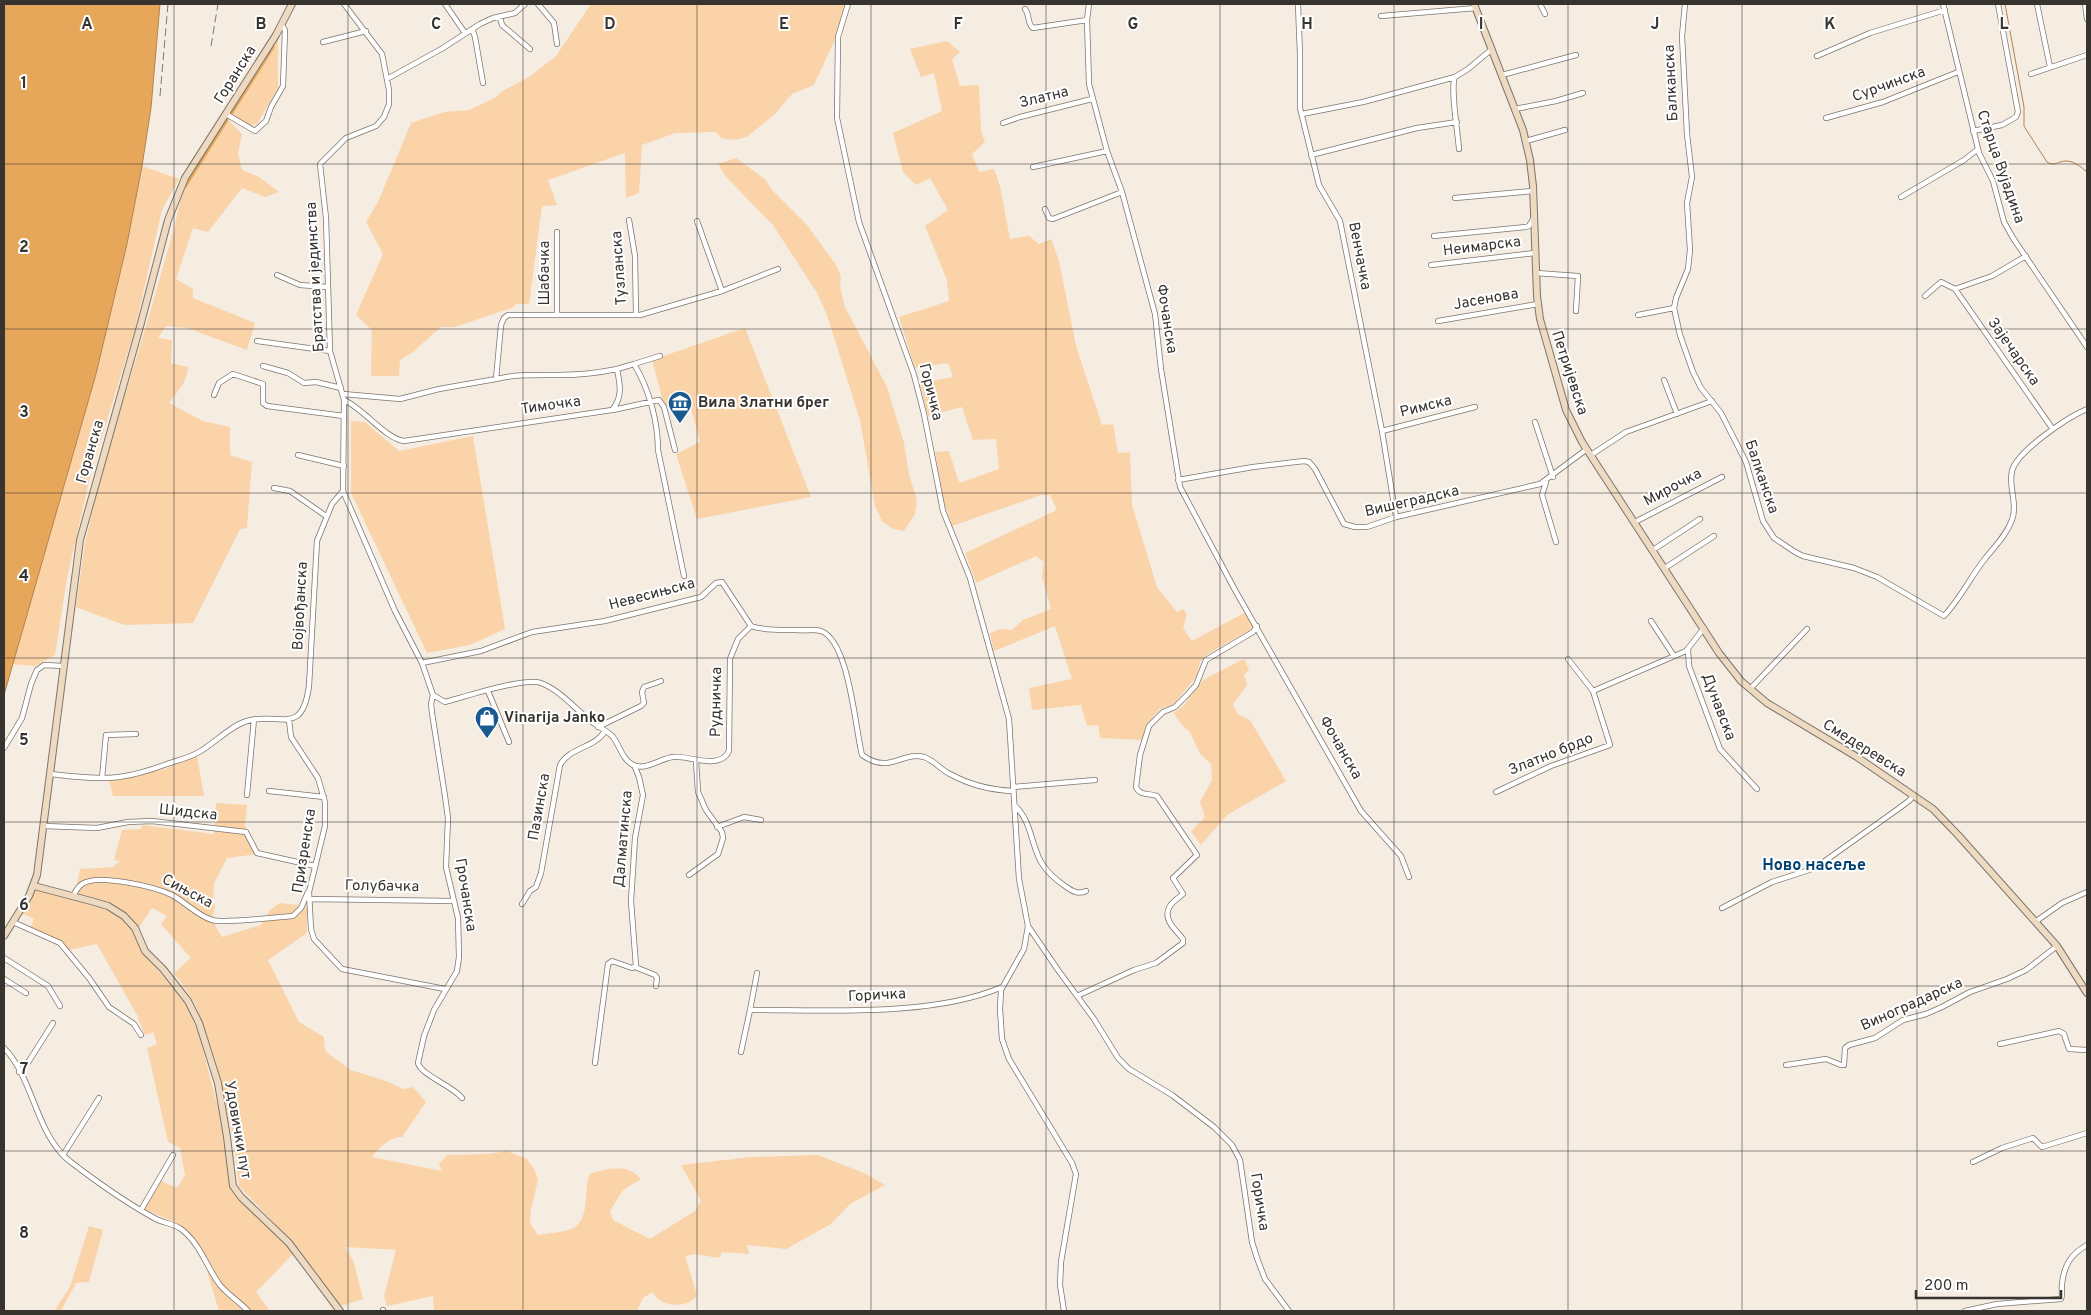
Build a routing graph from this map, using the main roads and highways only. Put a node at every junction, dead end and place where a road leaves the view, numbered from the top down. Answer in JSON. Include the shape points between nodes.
{"nodes":[{"id":1,"x":292,"y":4,"type":"edge"},
{"id":2,"x":1475,"y":6,"type":"edge"},
{"id":3,"x":1635,"y":522,"type":"joint"},
{"id":4,"x":34,"y":886,"type":"junction"},
{"id":5,"x":4,"y":936,"type":"edge"},
{"id":6,"x":2087,"y":993,"type":"edge"},
{"id":7,"x":340,"y":1311,"type":"edge"}],
"edges":[{"from":1,"to":4,"type":"main road","name":"Горанска","via":[[181,185],[168,220],[82,529]]},
{"from":2,"to":3,"type":"main road","name":"Петријевска","via":[[1526,141],[1533,190],[1538,304],[1545,341],[1566,410]]},
{"from":3,"to":6,"type":"main road","name":"Смедеревска","via":[[1727,664],[1750,689],[1933,809],[2057,946]]},
{"from":4,"to":5,"type":"main road","name":"Горанска"},
{"from":4,"to":7,"type":"main road","name":"Удовички пут","via":[[108,906],[135,928],[145,951],[188,1002],[199,1023],[218,1083],[233,1186],[289,1243]]}]}
